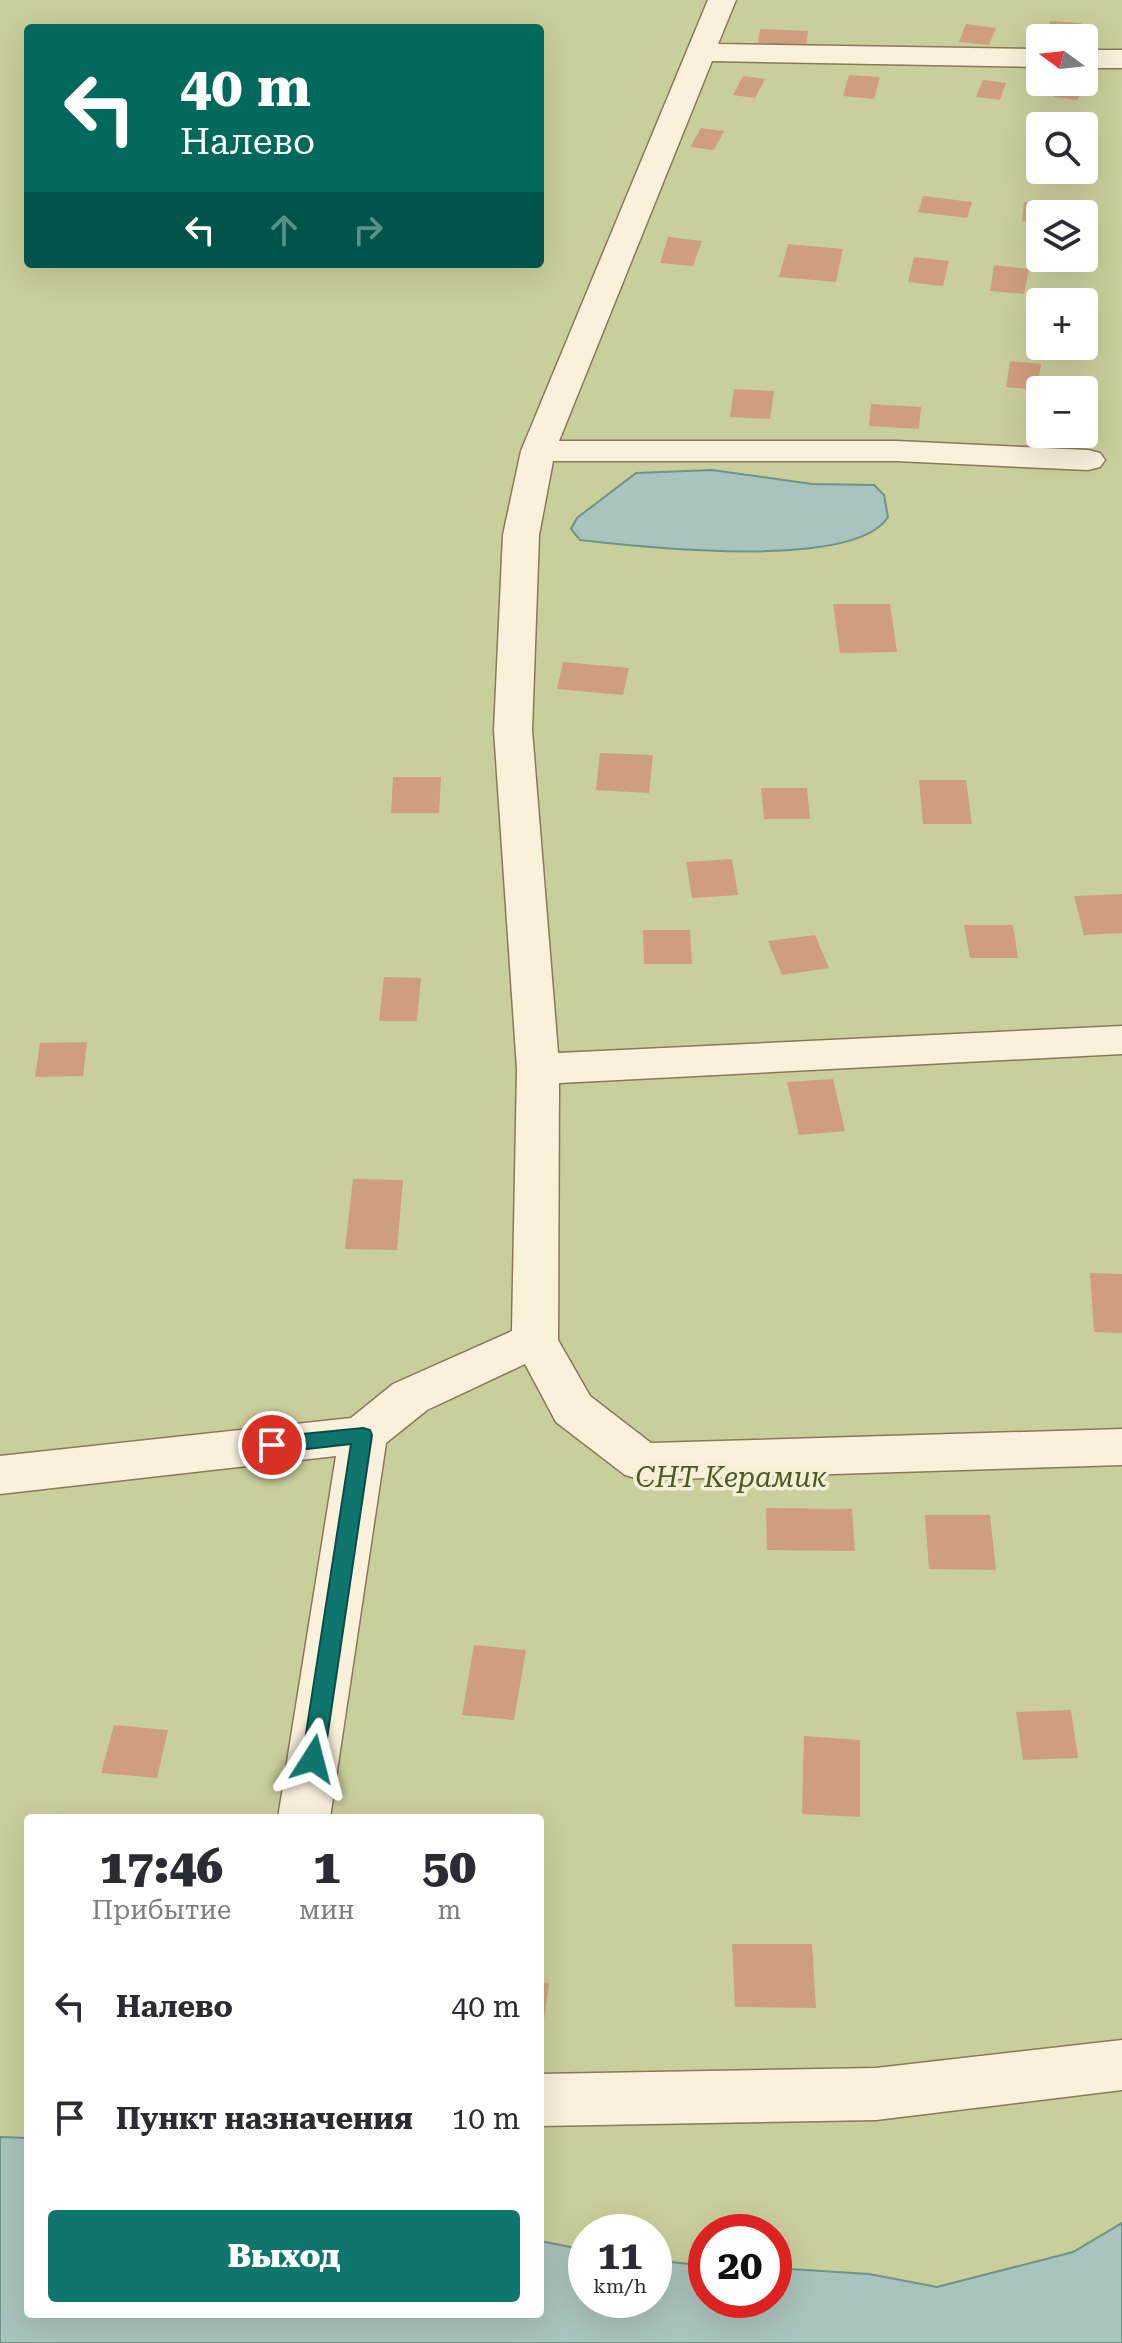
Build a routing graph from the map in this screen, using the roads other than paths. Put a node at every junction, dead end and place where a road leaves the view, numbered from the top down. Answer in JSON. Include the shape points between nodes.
{"nodes":[{"id":1,"x":722,"y":0,"type":"edge"},
{"id":2,"x":702,"y":52,"type":"junction"},
{"id":3,"x":1026,"y":58,"type":"edge"},
{"id":4,"x":1098,"y":59,"type":"edge"},
{"id":5,"x":1122,"y":59,"type":"edge"},
{"id":6,"x":538,"y":451,"type":"junction"},
{"id":7,"x":1088,"y":460,"type":"dead end"},
{"id":8,"x":1122,"y":1040,"type":"edge"},
{"id":9,"x":538,"y":1069,"type":"junction"},
{"id":10,"x":535,"y":1340,"type":"junction"},
{"id":11,"x":363,"y":1435,"type":"junction"},
{"id":12,"x":1122,"y":1447,"type":"edge"},
{"id":13,"x":0,"y":1475,"type":"edge"},
{"id":14,"x":305,"y":1814,"type":"edge"},
{"id":15,"x":1122,"y":2065,"type":"edge"},
{"id":16,"x":544,"y":2100,"type":"edge"}],
"edges":[{"from":1,"to":2,"type":"street"},
{"from":2,"to":3,"type":"street"},
{"from":2,"to":6,"type":"street"},
{"from":4,"to":5,"type":"street"},
{"from":6,"to":7,"type":"street","via":[[896,451]]},
{"from":6,"to":9,"type":"street","via":[[521,535],[513,730]]},
{"from":8,"to":9,"type":"street"},
{"from":9,"to":10,"type":"street"},
{"from":10,"to":11,"type":"street","via":[[410,1397]]},
{"from":10,"to":12,"type":"street","via":[[573,1409],[642,1462]]},
{"from":11,"to":13,"type":"street"},
{"from":11,"to":14,"type":"street"},
{"from":15,"to":16,"type":"street","via":[[876,2094]]}]}
